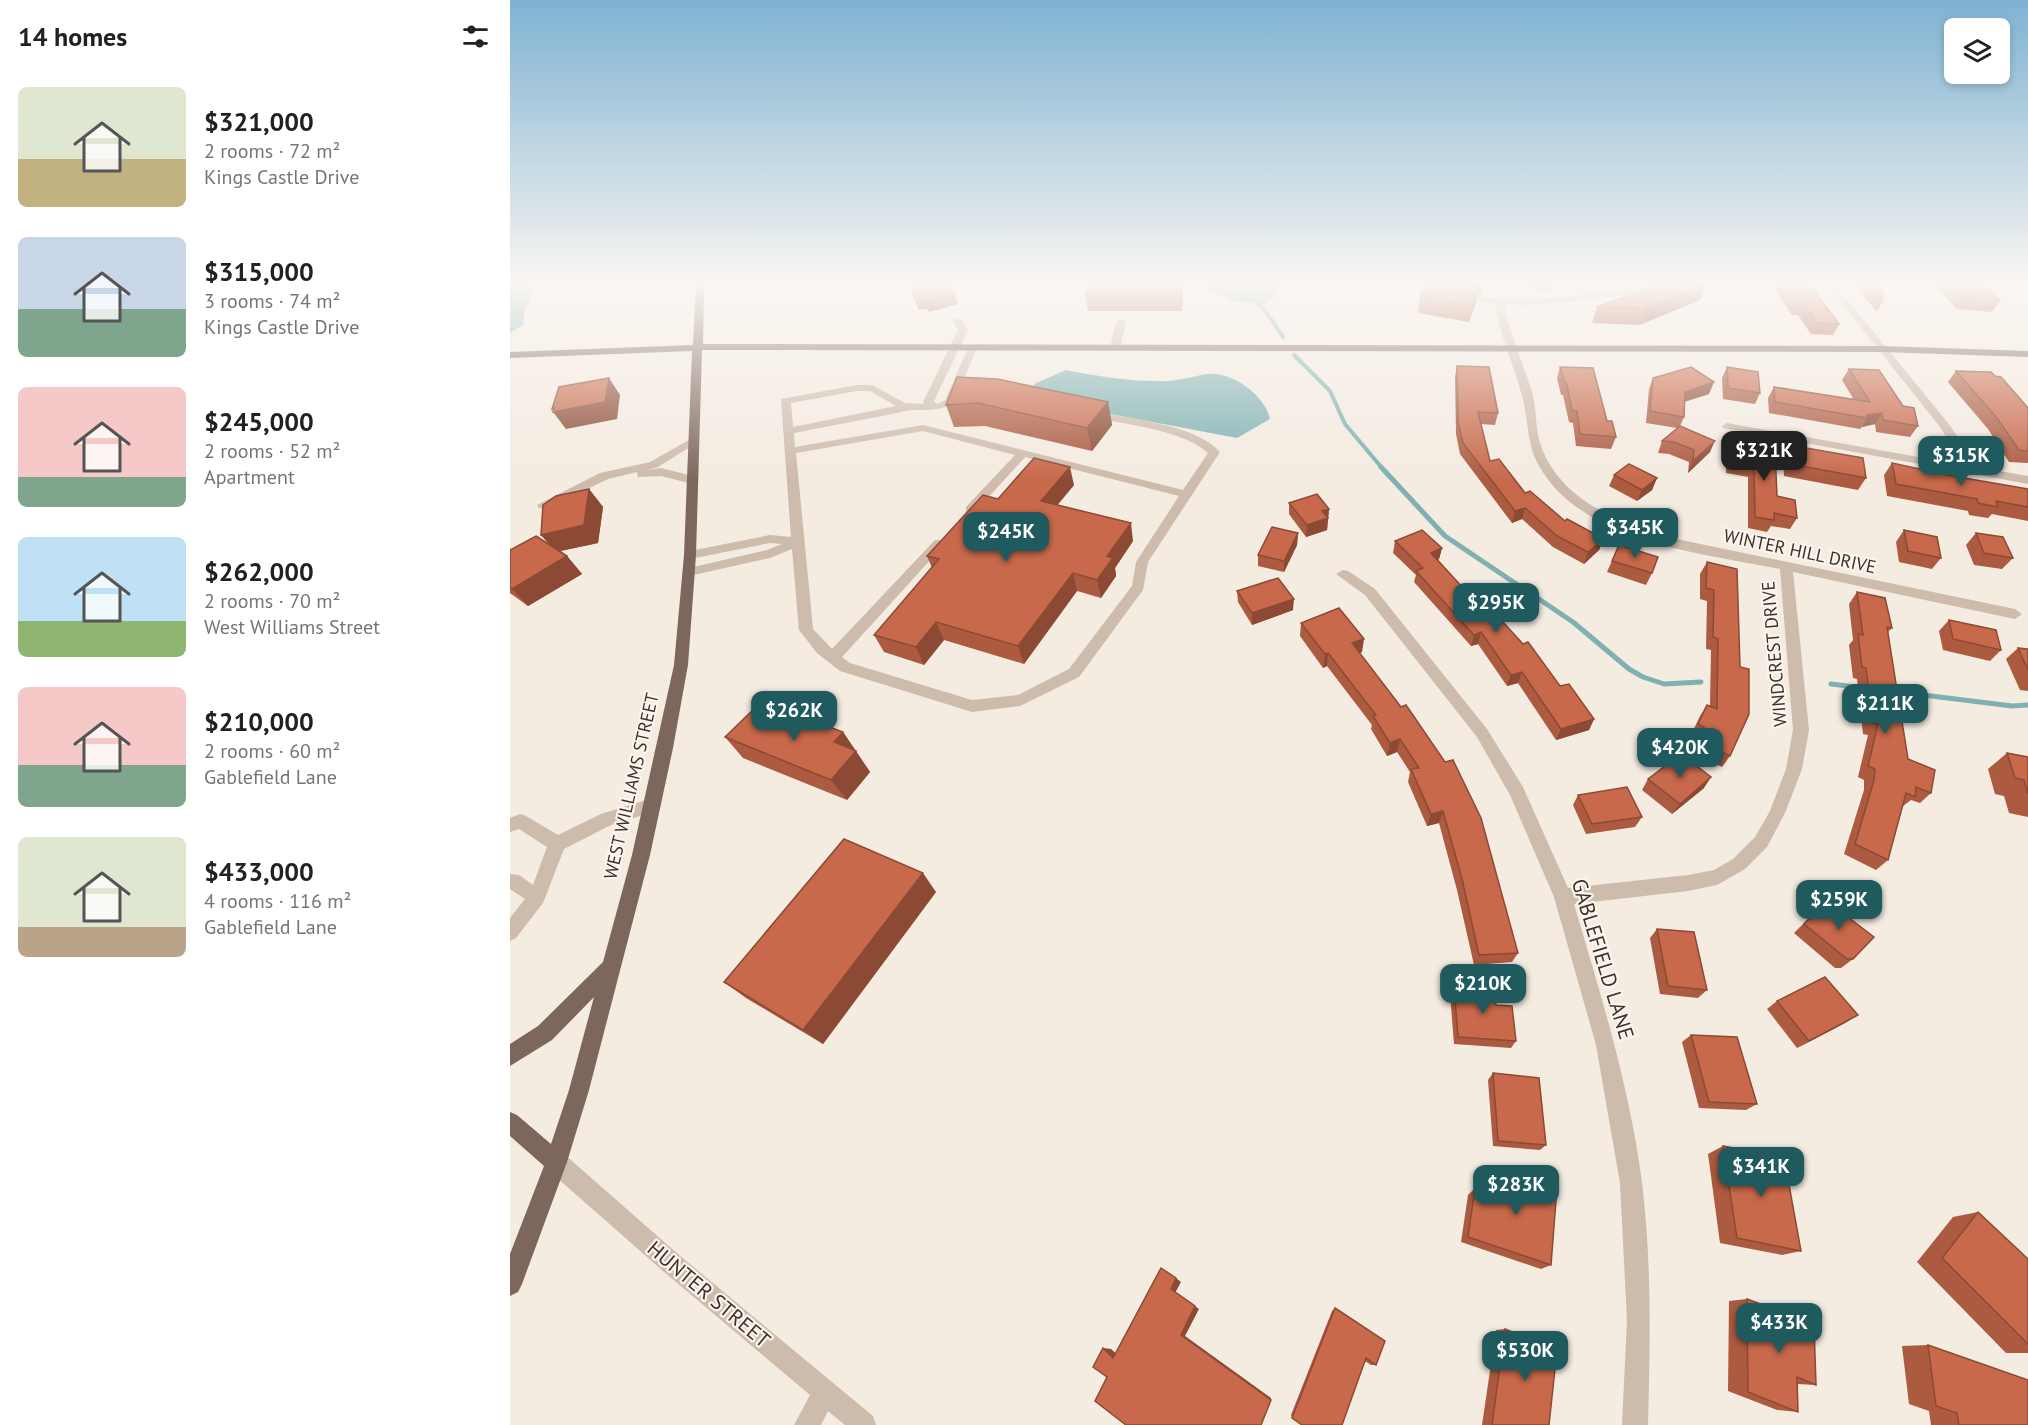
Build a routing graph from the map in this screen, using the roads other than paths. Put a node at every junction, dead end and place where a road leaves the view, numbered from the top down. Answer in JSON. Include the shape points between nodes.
{"nodes":[{"id":1,"x":697,"y":347,"type":"edge"},
{"id":2,"x":1513,"y":347,"type":"edge"},
{"id":3,"x":685,"y":348,"type":"edge"},
{"id":4,"x":824,"y":348,"type":"edge"},
{"id":5,"x":952,"y":348,"type":"junction"},
{"id":6,"x":972,"y":348,"type":"junction"},
{"id":7,"x":1115,"y":348,"type":"joint"},
{"id":8,"x":1314,"y":348,"type":"edge"},
{"id":9,"x":1605,"y":348,"type":"edge"},
{"id":10,"x":1882,"y":349,"type":"junction"},
{"id":11,"x":2028,"y":354,"type":"edge"},
{"id":12,"x":510,"y":355,"type":"edge"},
{"id":13,"x":903,"y":406,"type":"junction"},
{"id":14,"x":936,"y":408,"type":"junction"},
{"id":15,"x":1085,"y":413,"type":"edge"},
{"id":16,"x":1727,"y":426,"type":"dead end"},
{"id":17,"x":923,"y":428,"type":"junction"},
{"id":18,"x":788,"y":431,"type":"junction"},
{"id":19,"x":694,"y":440,"type":"junction"},
{"id":20,"x":790,"y":451,"type":"junction"},
{"id":21,"x":1022,"y":454,"type":"junction"},
{"id":22,"x":1966,"y":469,"type":"junction"},
{"id":23,"x":598,"y":480,"type":"junction"},
{"id":24,"x":693,"y":480,"type":"junction"},
{"id":25,"x":2028,"y":480,"type":"edge"},
{"id":26,"x":1186,"y":495,"type":"junction"},
{"id":27,"x":543,"y":505,"type":"edge"},
{"id":28,"x":963,"y":517,"type":"edge"},
{"id":29,"x":947,"y":534,"type":"edge"},
{"id":30,"x":798,"y":542,"type":"junction"},
{"id":31,"x":690,"y":555,"type":"junction"},
{"id":32,"x":1785,"y":567,"type":"junction"},
{"id":33,"x":689,"y":572,"type":"junction"},
{"id":34,"x":1343,"y":574,"type":"dead end"},
{"id":35,"x":2015,"y":614,"type":"dead end"},
{"id":36,"x":833,"y":657,"type":"junction"},
{"id":37,"x":653,"y":805,"type":"junction"},
{"id":38,"x":510,"y":825,"type":"edge"},
{"id":39,"x":557,"y":844,"type":"junction"},
{"id":40,"x":513,"y":881,"type":"dead end"},
{"id":41,"x":537,"y":897,"type":"junction"},
{"id":42,"x":1563,"y":897,"type":"junction"},
{"id":43,"x":512,"y":927,"type":"edge"},
{"id":44,"x":611,"y":967,"type":"junction"},
{"id":45,"x":510,"y":1056,"type":"edge"},
{"id":46,"x":510,"y":1122,"type":"edge"},
{"id":47,"x":556,"y":1162,"type":"junction"},
{"id":48,"x":510,"y":1284,"type":"edge"},
{"id":49,"x":825,"y":1392,"type":"junction"},
{"id":50,"x":807,"y":1425,"type":"edge"},
{"id":51,"x":864,"y":1425,"type":"edge"},
{"id":52,"x":1635,"y":1425,"type":"edge"}],
"edges":[{"from":1,"to":19,"type":"main road","name":"WEST WILLIAMS STREET"},
{"from":2,"to":32,"type":"street","name":"WINTER HILL DRIVE","via":[[1530,402],[1539,456],[1556,483],[1577,502],[1640,534]]},
{"from":3,"to":12,"type":"main road"},
{"from":4,"to":5,"type":"main road"},
{"from":5,"to":6,"type":"main road"},
{"from":5,"to":14,"type":"street","via":[[928,402]]},
{"from":6,"to":7,"type":"main road"},
{"from":6,"to":14,"type":"street","via":[[960,386],[949,402]]},
{"from":7,"to":8,"type":"main road"},
{"from":9,"to":10,"type":"main road"},
{"from":10,"to":11,"type":"main road"},
{"from":10,"to":22,"type":"street","via":[[1954,440]]},
{"from":13,"to":14,"type":"street"},
{"from":13,"to":18,"type":"street"},
{"from":13,"to":18,"type":"street","via":[[872,388],[785,401]]},
{"from":14,"to":17,"type":"street"},
{"from":15,"to":26,"type":"street","via":[[1190,436],[1210,445],[1214,452]]},
{"from":16,"to":22,"type":"street"},
{"from":17,"to":20,"type":"street"},
{"from":17,"to":21,"type":"street"},
{"from":18,"to":20,"type":"street"},
{"from":19,"to":23,"type":"street","via":[[654,465]]},
{"from":19,"to":24,"type":"main road","name":"WEST WILLIAMS STREET"},
{"from":20,"to":30,"type":"street"},
{"from":21,"to":26,"type":"street"},
{"from":21,"to":28,"type":"street"},
{"from":22,"to":25,"type":"street"},
{"from":23,"to":24,"type":"street","via":[[654,472]]},
{"from":23,"to":27,"type":"street"},
{"from":24,"to":31,"type":"main road","name":"WEST WILLIAMS STREET"},
{"from":26,"to":36,"type":"street","via":[[1142,562],[1138,587],[1074,673],[1044,689],[1020,700],[972,706],[845,667]]},
{"from":29,"to":36,"type":"street"},
{"from":30,"to":31,"type":"street","via":[[770,539]]},
{"from":30,"to":33,"type":"street","via":[[770,554]]},
{"from":30,"to":36,"type":"street","via":[[806,630]]},
{"from":31,"to":33,"type":"main road","name":"WEST WILLIAMS STREET"},
{"from":32,"to":35,"type":"street","name":"WINTER HILL DRIVE"},
{"from":32,"to":42,"type":"street","name":"WINDCREST DRIVE","via":[[1801,730],[1790,780],[1761,842],[1739,864],[1717,877]]},
{"from":33,"to":37,"type":"main road","name":"WEST WILLIAMS STREET","via":[[681,664]]},
{"from":34,"to":42,"type":"street","name":"GABLEFIELD LANE","via":[[1370,592],[1482,733],[1517,792]]},
{"from":37,"to":39,"type":"street","via":[[607,819]]},
{"from":37,"to":44,"type":"main road","name":"WEST WILLIAMS STREET"},
{"from":38,"to":39,"type":"street","via":[[520,821]]},
{"from":39,"to":41,"type":"street"},
{"from":40,"to":41,"type":"street"},
{"from":41,"to":43,"type":"street"},
{"from":42,"to":52,"type":"street","name":"GABLEFIELD LANE","via":[[1606,1045],[1631,1183],[1639,1320]]},
{"from":44,"to":45,"type":"main road","via":[[545,1033]]},
{"from":44,"to":47,"type":"main road","name":"WEST WILLIAMS STREET"},
{"from":46,"to":47,"type":"main road"},
{"from":47,"to":48,"type":"main road","name":"WEST WILLIAMS STREET"},
{"from":47,"to":49,"type":"street","name":"HUNTER STREET"},
{"from":49,"to":50,"type":"street"},
{"from":49,"to":51,"type":"street","name":"HUNTER STREET"}]}
